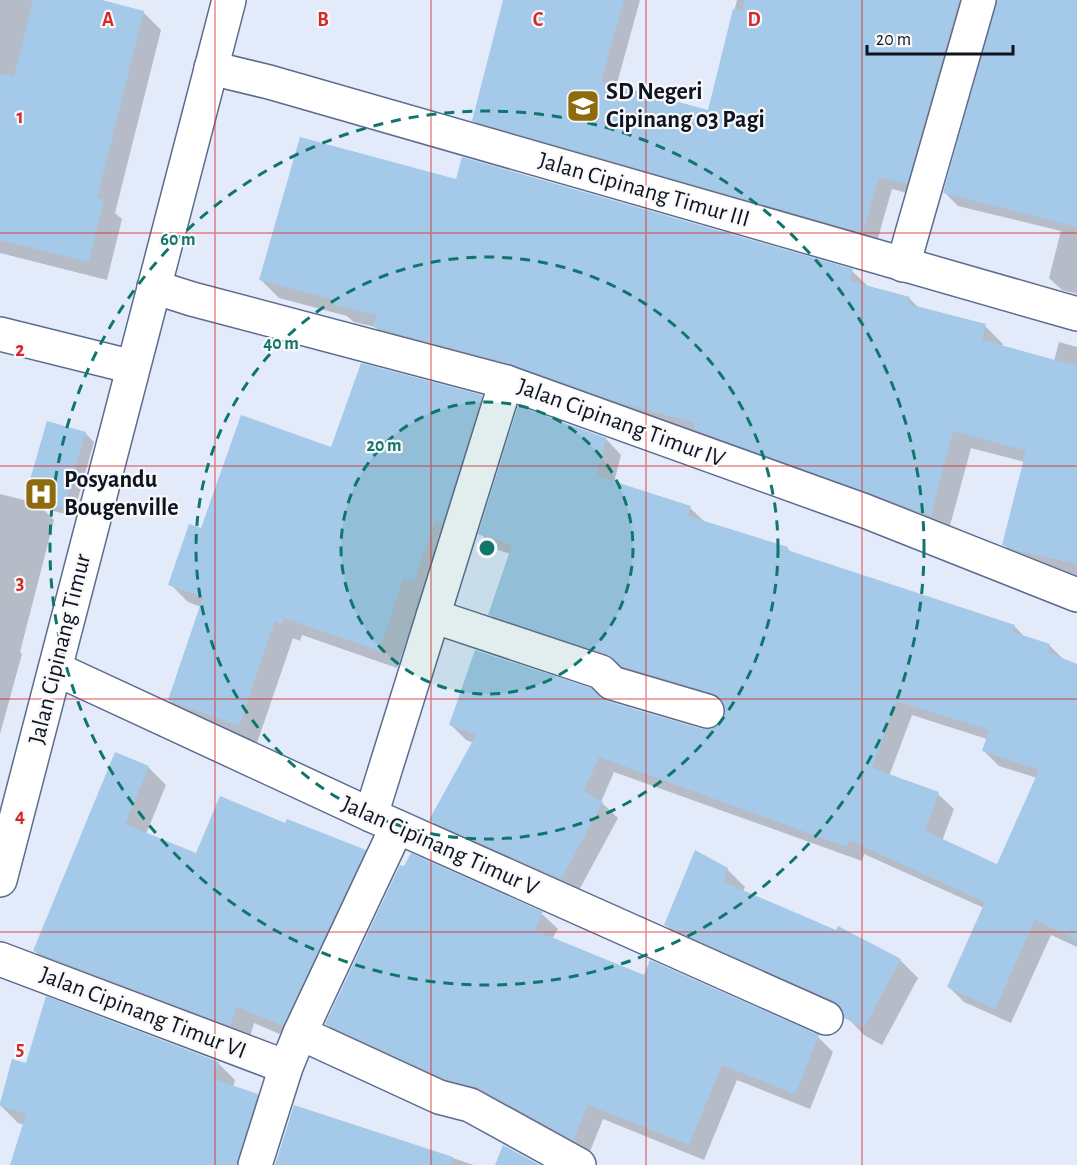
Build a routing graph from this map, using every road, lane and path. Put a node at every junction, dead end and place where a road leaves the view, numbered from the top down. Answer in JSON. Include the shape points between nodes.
{"nodes":[{"id":1,"x":229,"y":0,"type":"edge"},
{"id":2,"x":979,"y":0,"type":"edge"},
{"id":3,"x":211,"y":68,"type":"junction"},
{"id":4,"x":903,"y":265,"type":"junction"},
{"id":5,"x":154,"y":287,"type":"junction"},
{"id":6,"x":1077,"y":314,"type":"edge"},
{"id":7,"x":0,"y":334,"type":"edge"},
{"id":8,"x":133,"y":367,"type":"junction"},
{"id":9,"x":506,"y":381,"type":"junction"},
{"id":10,"x":1077,"y":595,"type":"edge"},
{"id":11,"x":433,"y":616,"type":"junction"},
{"id":12,"x":56,"y":669,"type":"junction"},
{"id":13,"x":707,"y":711,"type":"dead end"},
{"id":14,"x":384,"y":821,"type":"junction"},
{"id":15,"x":0,"y":880,"type":"edge"},
{"id":16,"x":0,"y":959,"type":"edge"},
{"id":17,"x":826,"y":1018,"type":"dead end"},
{"id":18,"x":300,"y":1033,"type":"junction"},
{"id":19,"x":286,"y":1067,"type":"junction"},
{"id":20,"x":255,"y":1165,"type":"edge"},
{"id":21,"x":579,"y":1165,"type":"edge"}],
"edges":[{"from":1,"to":3,"type":"street","name":"Jalan Cipinang Timur"},
{"from":2,"to":4,"type":"street"},
{"from":3,"to":4,"type":"street","name":"Jalan Cipinang Timur III"},
{"from":3,"to":5,"type":"street","name":"Jalan Cipinang Timur"},
{"from":4,"to":6,"type":"street","name":"Jalan Cipinang Timur III"},
{"from":5,"to":8,"type":"street","name":"Jalan Cipinang Timur"},
{"from":5,"to":9,"type":"street","name":"Jalan Cipinang Timur IV"},
{"from":7,"to":8,"type":"street"},
{"from":8,"to":12,"type":"street","name":"Jalan Cipinang Timur"},
{"from":9,"to":10,"type":"street","name":"Jalan Cipinang Timur IV","via":[[865,511]]},
{"from":9,"to":11,"type":"street"},
{"from":11,"to":13,"type":"street","via":[[601,672],[612,683]]},
{"from":11,"to":14,"type":"street"},
{"from":12,"to":14,"type":"street","name":"Jalan Cipinang Timur V"},
{"from":12,"to":15,"type":"street","name":"Jalan Cipinang Timur"},
{"from":14,"to":17,"type":"street","name":"Jalan Cipinang Timur V"},
{"from":14,"to":18,"type":"street"},
{"from":16,"to":19,"type":"street","name":"Jalan Cipinang Timur VI"},
{"from":18,"to":19,"type":"street"},
{"from":18,"to":21,"type":"street","via":[[439,1097],[470,1105]]},
{"from":19,"to":20,"type":"street"}]}
